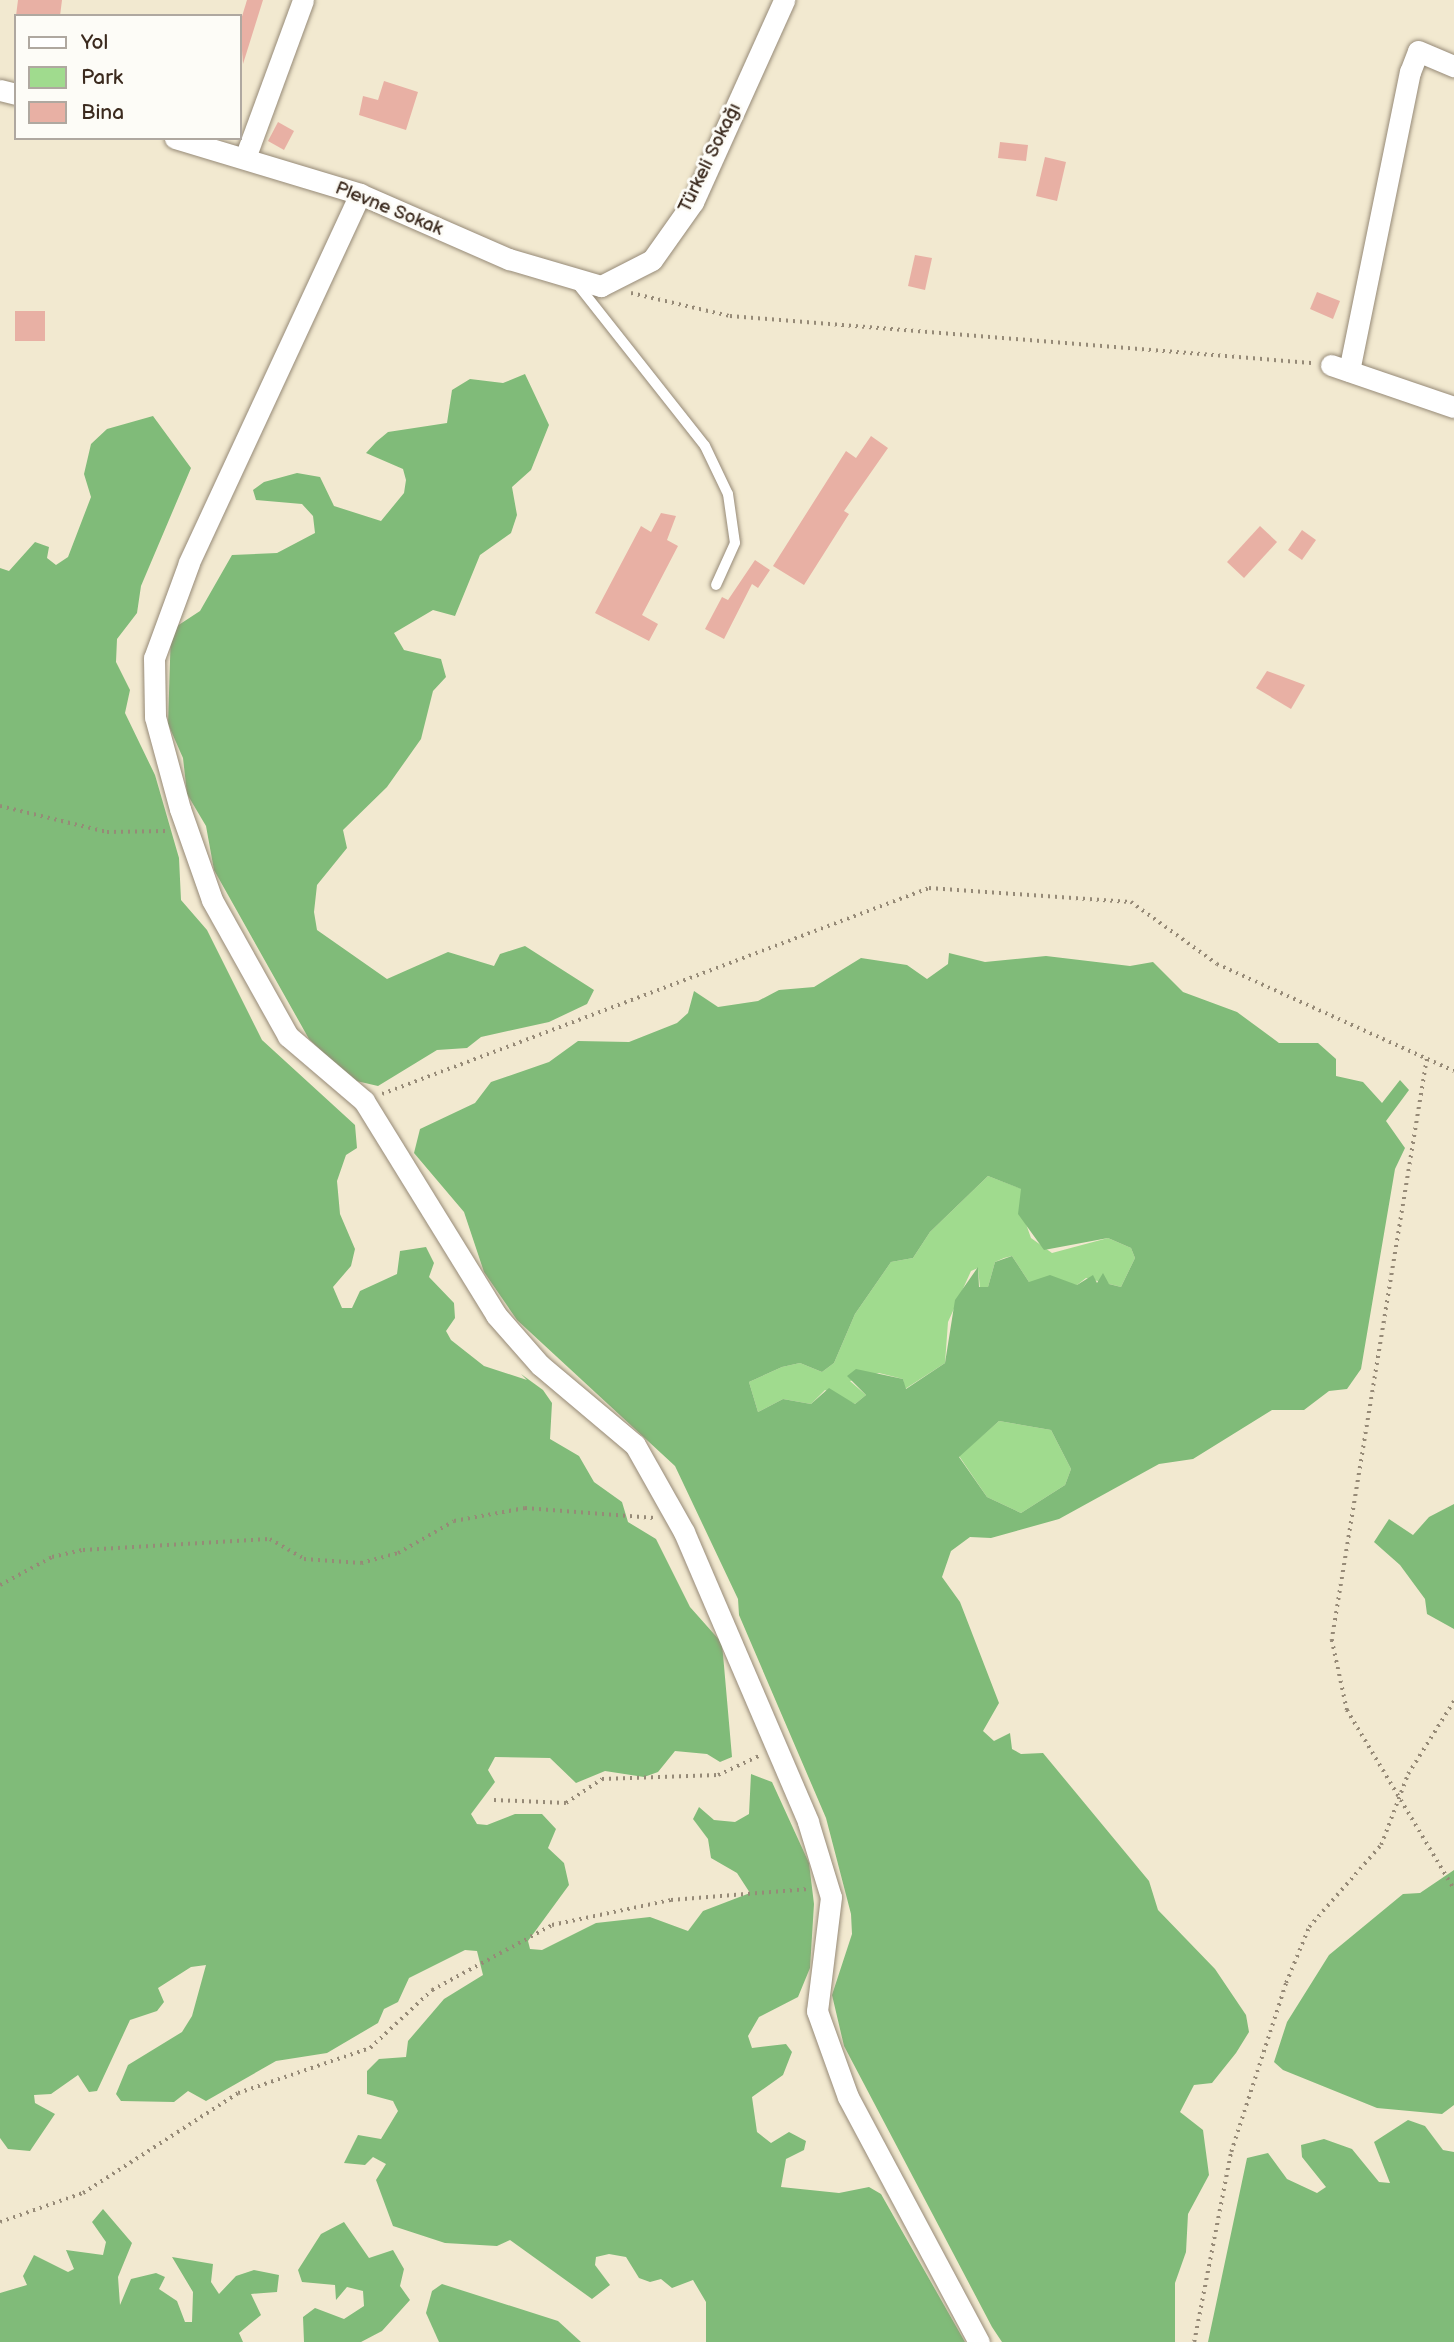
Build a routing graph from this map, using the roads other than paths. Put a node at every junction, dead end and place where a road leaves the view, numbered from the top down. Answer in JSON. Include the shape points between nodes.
{"nodes":[{"id":1,"x":303,"y":0,"type":"edge"},
{"id":2,"x":785,"y":0,"type":"edge"},
{"id":3,"x":1454,"y":66,"type":"edge"},
{"id":4,"x":182,"y":140,"type":"edge"},
{"id":5,"x":245,"y":158,"type":"junction"},
{"id":6,"x":360,"y":194,"type":"junction"},
{"id":7,"x":572,"y":277,"type":"junction"},
{"id":8,"x":601,"y":286,"type":"joint"},
{"id":9,"x":1454,"y":407,"type":"edge"},
{"id":10,"x":716,"y":585,"type":"dead end"},
{"id":11,"x":979,"y":2342,"type":"edge"}],
"edges":[{"from":1,"to":5,"type":"street"},
{"from":2,"to":8,"type":"street","name":"Türkeli Sokağı","via":[[693,202],[652,260]]},
{"from":3,"to":9,"type":"street","via":[[1418,51],[1340,368]]},
{"from":4,"to":5,"type":"street","name":"Plevne Sokak"},
{"from":5,"to":6,"type":"street","name":"Plevne Sokak"},
{"from":6,"to":7,"type":"street","name":"Plevne Sokak","via":[[509,259]]},
{"from":6,"to":11,"type":"street","via":[[189,563],[154,658],[155,717],[212,901],[288,1036],[364,1101],[496,1315],[540,1364],[635,1445],[678,1520],[777,1748],[829,1889],[817,2011],[848,2097]]},
{"from":7,"to":8,"type":"street","name":"Plevne Sokak"},
{"from":7,"to":10,"type":"lane","via":[[705,446],[728,494],[735,543]]}]}
